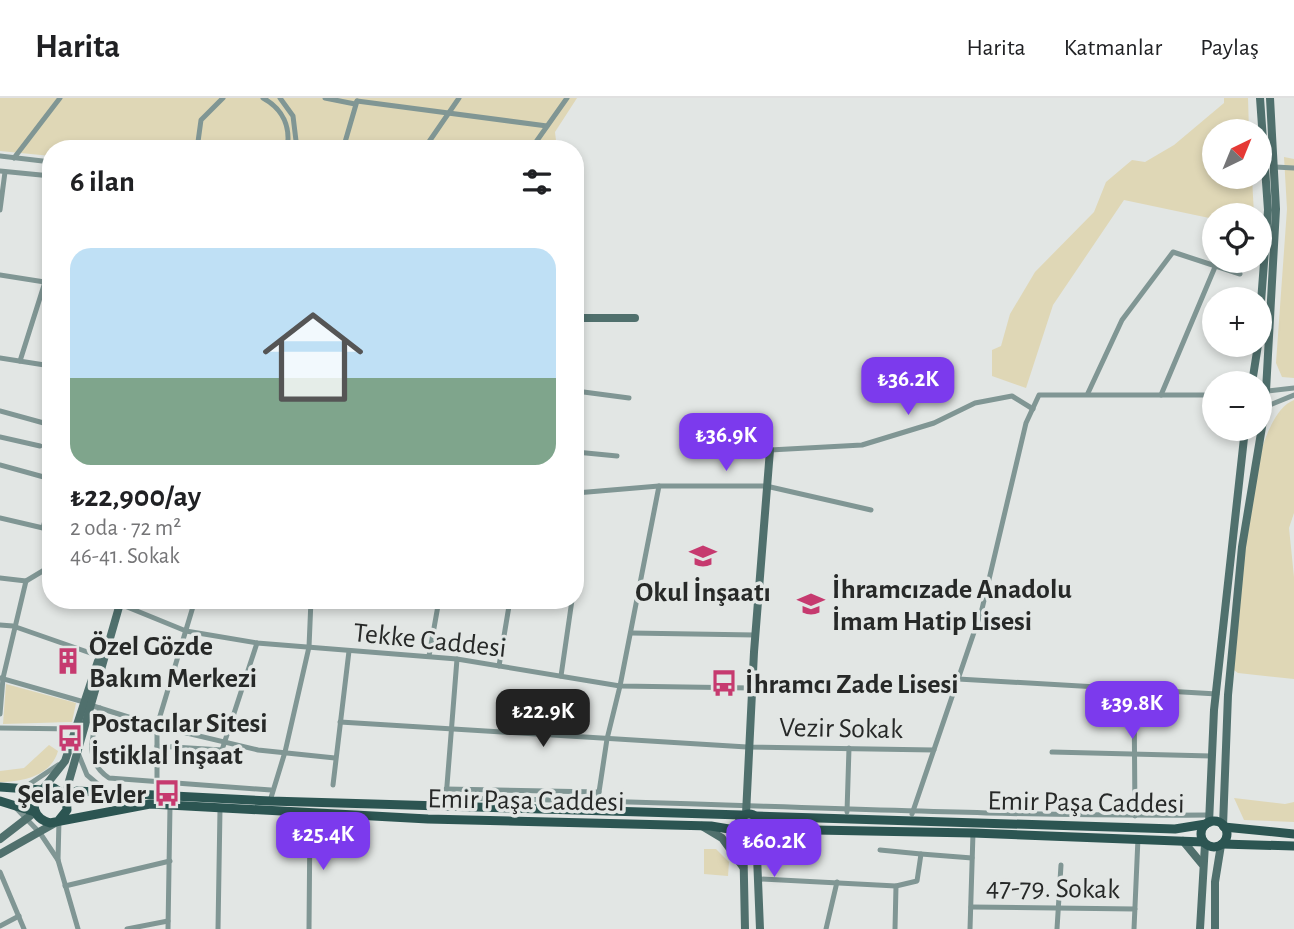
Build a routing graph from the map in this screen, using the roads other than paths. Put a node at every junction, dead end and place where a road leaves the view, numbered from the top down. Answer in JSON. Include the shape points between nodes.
{"nodes":[{"id":1,"x":60,"y":98,"type":"edge"},
{"id":2,"x":214,"y":98,"type":"edge"},
{"id":3,"x":223,"y":98,"type":"edge"},
{"id":4,"x":264,"y":98,"type":"edge"},
{"id":5,"x":280,"y":98,"type":"edge"},
{"id":6,"x":325,"y":98,"type":"edge"},
{"id":7,"x":340,"y":98,"type":"edge"},
{"id":8,"x":459,"y":98,"type":"edge"},
{"id":9,"x":567,"y":98,"type":"edge"},
{"id":10,"x":1260,"y":98,"type":"edge"},
{"id":11,"x":1270,"y":98,"type":"edge"},
{"id":12,"x":357,"y":101,"type":"edge"},
{"id":13,"x":346,"y":102,"type":"junction"},
{"id":14,"x":213,"y":106,"type":"junction"},
{"id":15,"x":449,"y":113,"type":"junction"},
{"id":16,"x":547,"y":126,"type":"junction"},
{"id":17,"x":198,"y":140,"type":"edge"},
{"id":18,"x":289,"y":140,"type":"edge"},
{"id":19,"x":297,"y":140,"type":"edge"},
{"id":20,"x":346,"y":140,"type":"edge"},
{"id":21,"x":430,"y":140,"type":"edge"},
{"id":22,"x":537,"y":140,"type":"edge"},
{"id":23,"x":0,"y":156,"type":"edge"},
{"id":24,"x":14,"y":158,"type":"junction"},
{"id":25,"x":42,"y":161,"type":"edge"},
{"id":26,"x":1275,"y":167,"type":"junction"},
{"id":27,"x":1294,"y":168,"type":"edge"},
{"id":28,"x":3,"y":171,"type":"edge"},
{"id":29,"x":42,"y":175,"type":"edge"},
{"id":30,"x":0,"y":210,"type":"edge"},
{"id":31,"x":1202,"y":262,"type":"edge"},
{"id":32,"x":1212,"y":273,"type":"edge"},
{"id":33,"x":1236,"y":273,"type":"edge"},
{"id":34,"x":1240,"y":274,"type":"dead end"},
{"id":35,"x":0,"y":275,"type":"edge"},
{"id":36,"x":42,"y":282,"type":"edge"},
{"id":37,"x":1262,"y":287,"type":"edge"},
{"id":38,"x":42,"y":300,"type":"edge"},
{"id":39,"x":584,"y":318,"type":"edge"},
{"id":40,"x":635,"y":318,"type":"dead end"},
{"id":41,"x":0,"y":358,"type":"edge"},
{"id":42,"x":20,"y":361,"type":"junction"},
{"id":43,"x":42,"y":365,"type":"edge"},
{"id":44,"x":1264,"y":371,"type":"edge"},
{"id":45,"x":1294,"y":388,"type":"edge"},
{"id":46,"x":1272,"y":391,"type":"edge"},
{"id":47,"x":584,"y":392,"type":"edge"},
{"id":48,"x":1088,"y":393,"type":"junction"},
{"id":49,"x":1161,"y":395,"type":"junction"},
{"id":50,"x":1202,"y":395,"type":"edge"},
{"id":51,"x":1294,"y":395,"type":"edge"},
{"id":52,"x":629,"y":398,"type":"dead end"},
{"id":53,"x":1272,"y":405,"type":"edge"},
{"id":54,"x":1033,"y":408,"type":"junction"},
{"id":55,"x":0,"y":411,"type":"edge"},
{"id":56,"x":42,"y":423,"type":"edge"},
{"id":57,"x":0,"y":437,"type":"edge"},
{"id":58,"x":1244,"y":441,"type":"edge"},
{"id":59,"x":1257,"y":441,"type":"edge"},
{"id":60,"x":40,"y":446,"type":"dead end"},
{"id":61,"x":770,"y":450,"type":"joint"},
{"id":62,"x":584,"y":453,"type":"edge"},
{"id":63,"x":617,"y":456,"type":"dead end"},
{"id":64,"x":0,"y":465,"type":"edge"},
{"id":65,"x":42,"y":477,"type":"edge"},
{"id":66,"x":766,"y":485,"type":"junction"},
{"id":67,"x":659,"y":486,"type":"junction"},
{"id":68,"x":584,"y":492,"type":"edge"},
{"id":69,"x":871,"y":510,"type":"dead end"},
{"id":70,"x":0,"y":518,"type":"edge"},
{"id":71,"x":42,"y":528,"type":"edge"},
{"id":72,"x":42,"y":571,"type":"edge"},
{"id":73,"x":0,"y":578,"type":"edge"},
{"id":74,"x":26,"y":581,"type":"junction"},
{"id":75,"x":118,"y":609,"type":"edge"},
{"id":76,"x":118,"y":609,"type":"edge"},
{"id":77,"x":134,"y":609,"type":"edge"},
{"id":78,"x":192,"y":609,"type":"edge"},
{"id":79,"x":311,"y":609,"type":"edge"},
{"id":80,"x":437,"y":609,"type":"edge"},
{"id":81,"x":508,"y":609,"type":"edge"},
{"id":82,"x":571,"y":609,"type":"edge"},
{"id":83,"x":0,"y":625,"type":"edge"},
{"id":84,"x":13,"y":626,"type":"junction"},
{"id":85,"x":186,"y":631,"type":"junction"},
{"id":86,"x":631,"y":633,"type":"junction"},
{"id":87,"x":755,"y":635,"type":"junction"},
{"id":88,"x":257,"y":643,"type":"junction"},
{"id":89,"x":309,"y":647,"type":"junction"},
{"id":90,"x":349,"y":651,"type":"junction"},
{"id":91,"x":99,"y":656,"type":"junction"},
{"id":92,"x":429,"y":656,"type":"junction"},
{"id":93,"x":457,"y":659,"type":"junction"},
{"id":94,"x":499,"y":666,"type":"junction"},
{"id":95,"x":561,"y":676,"type":"junction"},
{"id":96,"x":1,"y":678,"type":"edge"},
{"id":97,"x":958,"y":679,"type":"junction"},
{"id":98,"x":620,"y":686,"type":"junction"},
{"id":99,"x":751,"y":688,"type":"junction"},
{"id":100,"x":1134,"y":689,"type":"junction"},
{"id":101,"x":1217,"y":694,"type":"junction"},
{"id":102,"x":87,"y":703,"type":"junction"},
{"id":103,"x":100,"y":708,"type":"junction"},
{"id":104,"x":0,"y":714,"type":"edge"},
{"id":105,"x":340,"y":722,"type":"junction"},
{"id":106,"x":156,"y":726,"type":"junction"},
{"id":107,"x":0,"y":728,"type":"edge"},
{"id":108,"x":76,"y":729,"type":"junction"},
{"id":109,"x":453,"y":731,"type":"junction"},
{"id":110,"x":607,"y":739,"type":"junction"},
{"id":111,"x":223,"y":743,"type":"junction"},
{"id":112,"x":157,"y":746,"type":"junction"},
{"id":113,"x":747,"y":747,"type":"junction"},
{"id":114,"x":849,"y":748,"type":"junction"},
{"id":115,"x":934,"y":750,"type":"junction"},
{"id":116,"x":285,"y":752,"type":"junction"},
{"id":117,"x":1052,"y":752,"type":"dead end"},
{"id":118,"x":73,"y":753,"type":"junction"},
{"id":119,"x":1135,"y":754,"type":"junction"},
{"id":120,"x":1211,"y":756,"type":"junction"},
{"id":121,"x":335,"y":758,"type":"junction"},
{"id":122,"x":157,"y":782,"type":"junction"},
{"id":123,"x":333,"y":785,"type":"dead end"},
{"id":124,"x":0,"y":787,"type":"edge"},
{"id":125,"x":23,"y":788,"type":"junction"},
{"id":126,"x":446,"y":789,"type":"junction"},
{"id":127,"x":42,"y":790,"type":"junction"},
{"id":128,"x":271,"y":790,"type":"junction"},
{"id":129,"x":599,"y":792,"type":"junction"},
{"id":130,"x":109,"y":793,"type":"junction"},
{"id":131,"x":65,"y":795,"type":"junction"},
{"id":132,"x":598,"y":800,"type":"junction"},
{"id":133,"x":0,"y":801,"type":"edge"},
{"id":134,"x":270,"y":802,"type":"junction"},
{"id":135,"x":170,"y":806,"type":"junction"},
{"id":136,"x":14,"y":807,"type":"junction"},
{"id":137,"x":220,"y":809,"type":"junction"},
{"id":138,"x":35,"y":812,"type":"junction"},
{"id":139,"x":596,"y":812,"type":"junction"},
{"id":140,"x":747,"y":812,"type":"junction"},
{"id":141,"x":847,"y":813,"type":"junction"},
{"id":142,"x":310,"y":814,"type":"junction"},
{"id":143,"x":911,"y":816,"type":"junction"},
{"id":144,"x":1135,"y":816,"type":"junction"},
{"id":145,"x":26,"y":819,"type":"junction"},
{"id":146,"x":59,"y":820,"type":"junction"},
{"id":147,"x":1207,"y":821,"type":"junction"},
{"id":148,"x":702,"y":826,"type":"junction"},
{"id":149,"x":1224,"y":826,"type":"junction"},
{"id":150,"x":799,"y":828,"type":"junction"},
{"id":151,"x":757,"y":830,"type":"junction"},
{"id":152,"x":742,"y":832,"type":"junction"},
{"id":153,"x":40,"y":833,"type":"junction"},
{"id":154,"x":973,"y":833,"type":"junction"},
{"id":155,"x":1294,"y":834,"type":"edge"},
{"id":156,"x":1138,"y":838,"type":"junction"},
{"id":157,"x":0,"y":839,"type":"edge"},
{"id":158,"x":1183,"y":841,"type":"junction"},
{"id":159,"x":1204,"y":843,"type":"junction"},
{"id":160,"x":1222,"y":844,"type":"junction"},
{"id":161,"x":1294,"y":846,"type":"edge"},
{"id":162,"x":880,"y":850,"type":"dead end"},
{"id":163,"x":0,"y":854,"type":"edge"},
{"id":164,"x":921,"y":854,"type":"junction"},
{"id":165,"x":972,"y":858,"type":"junction"},
{"id":166,"x":58,"y":860,"type":"junction"},
{"id":167,"x":170,"y":861,"type":"junction"},
{"id":168,"x":1202,"y":864,"type":"junction"},
{"id":169,"x":1061,"y":865,"type":"dead end"},
{"id":170,"x":745,"y":869,"type":"junction"},
{"id":171,"x":0,"y":872,"type":"edge"},
{"id":172,"x":760,"y":876,"type":"junction"},
{"id":173,"x":837,"y":882,"type":"junction"},
{"id":174,"x":65,"y":886,"type":"junction"},
{"id":175,"x":896,"y":886,"type":"junction"},
{"id":176,"x":971,"y":907,"type":"junction"},
{"id":177,"x":1058,"y":908,"type":"junction"},
{"id":178,"x":1135,"y":909,"type":"junction"},
{"id":179,"x":19,"y":916,"type":"junction"},
{"id":180,"x":168,"y":921,"type":"junction"},
{"id":181,"x":0,"y":926,"type":"edge"},
{"id":182,"x":24,"y":929,"type":"edge"},
{"id":183,"x":78,"y":929,"type":"edge"},
{"id":184,"x":127,"y":929,"type":"edge"},
{"id":185,"x":168,"y":929,"type":"edge"},
{"id":186,"x":218,"y":929,"type":"edge"},
{"id":187,"x":309,"y":929,"type":"edge"},
{"id":188,"x":745,"y":929,"type":"edge"},
{"id":189,"x":760,"y":929,"type":"edge"},
{"id":190,"x":826,"y":929,"type":"edge"},
{"id":191,"x":895,"y":929,"type":"edge"},
{"id":192,"x":970,"y":929,"type":"edge"},
{"id":193,"x":1057,"y":929,"type":"edge"},
{"id":194,"x":1135,"y":929,"type":"edge"},
{"id":195,"x":1200,"y":929,"type":"edge"},
{"id":196,"x":1215,"y":929,"type":"edge"}],
"edges":[{"from":1,"to":24,"type":"street"},
{"from":2,"to":14,"type":"street"},
{"from":3,"to":14,"type":"street"},
{"from":4,"to":18,"type":"street","via":[[284,117]]},
{"from":5,"to":19,"type":"street","via":[[296,122]]},
{"from":6,"to":13,"type":"street"},
{"from":7,"to":13,"type":"street"},
{"from":8,"to":15,"type":"street"},
{"from":9,"to":16,"type":"street"},
{"from":10,"to":37,"type":"main road","via":[[1268,210]]},
{"from":11,"to":26,"type":"main road"},
{"from":12,"to":13,"type":"street"},
{"from":12,"to":15,"type":"street"},
{"from":12,"to":20,"type":"street"},
{"from":14,"to":17,"type":"street","via":[[201,120]]},
{"from":15,"to":16,"type":"street"},
{"from":15,"to":21,"type":"street"},
{"from":16,"to":22,"type":"street"},
{"from":23,"to":24,"type":"street"},
{"from":24,"to":25,"type":"street"},
{"from":26,"to":27,"type":"street"},
{"from":26,"to":44,"type":"main road"},
{"from":28,"to":29,"type":"street"},
{"from":28,"to":30,"type":"street"},
{"from":31,"to":48,"type":"street","via":[[1173,252],[1122,320]]},
{"from":32,"to":49,"type":"street"},
{"from":33,"to":34,"type":"street"},
{"from":35,"to":36,"type":"street"},
{"from":38,"to":42,"type":"street"},
{"from":39,"to":40,"type":"main road"},
{"from":41,"to":42,"type":"street"},
{"from":42,"to":43,"type":"street"},
{"from":45,"to":46,"type":"street"},
{"from":47,"to":52,"type":"street"},
{"from":48,"to":49,"type":"street"},
{"from":48,"to":54,"type":"street","via":[[1039,395]]},
{"from":49,"to":50,"type":"street"},
{"from":51,"to":53,"type":"street"},
{"from":54,"to":61,"type":"street","via":[[1012,397],[975,403],[934,423],[862,445]]},
{"from":54,"to":97,"type":"street","via":[[982,609]]},
{"from":55,"to":56,"type":"street"},
{"from":57,"to":60,"type":"street"},
{"from":58,"to":101,"type":"main road"},
{"from":59,"to":149,"type":"main road","via":[[1228,695]]},
{"from":61,"to":66,"type":"main road"},
{"from":62,"to":63,"type":"street"},
{"from":64,"to":65,"type":"street"},
{"from":66,"to":67,"type":"street"},
{"from":66,"to":69,"type":"street"},
{"from":66,"to":87,"type":"main road"},
{"from":67,"to":68,"type":"street"},
{"from":67,"to":86,"type":"street"},
{"from":70,"to":71,"type":"street"},
{"from":72,"to":74,"type":"street"},
{"from":73,"to":74,"type":"street"},
{"from":74,"to":84,"type":"street"},
{"from":75,"to":91,"type":"main road"},
{"from":76,"to":102,"type":"main road"},
{"from":77,"to":85,"type":"street","name":"Tekke Caddesi"},
{"from":78,"to":85,"type":"street"},
{"from":79,"to":89,"type":"street"},
{"from":80,"to":92,"type":"street"},
{"from":81,"to":94,"type":"street"},
{"from":82,"to":95,"type":"street"},
{"from":83,"to":84,"type":"street"},
{"from":84,"to":91,"type":"street"},
{"from":84,"to":96,"type":"street"},
{"from":85,"to":88,"type":"street","name":"Tekke Caddesi"},
{"from":85,"to":106,"type":"street"},
{"from":86,"to":87,"type":"street"},
{"from":86,"to":98,"type":"street"},
{"from":87,"to":99,"type":"main road"},
{"from":88,"to":89,"type":"street","name":"Tekke Caddesi"},
{"from":88,"to":111,"type":"street"},
{"from":89,"to":90,"type":"street","name":"Tekke Caddesi"},
{"from":89,"to":116,"type":"street"},
{"from":90,"to":92,"type":"street","name":"Tekke Caddesi"},
{"from":90,"to":105,"type":"street"},
{"from":91,"to":102,"type":"main road"},
{"from":92,"to":93,"type":"street","name":"Tekke Caddesi"},
{"from":93,"to":94,"type":"street","name":"Tekke Caddesi"},
{"from":93,"to":109,"type":"street"},
{"from":94,"to":95,"type":"street","name":"Tekke Caddesi"},
{"from":95,"to":98,"type":"street","name":"Tekke Caddesi"},
{"from":96,"to":102,"type":"street"},
{"from":96,"to":104,"type":"street"},
{"from":97,"to":100,"type":"street"},
{"from":97,"to":115,"type":"street"},
{"from":98,"to":99,"type":"street","name":"Tekke Caddesi"},
{"from":98,"to":110,"type":"street"},
{"from":99,"to":113,"type":"main road"},
{"from":100,"to":101,"type":"street"},
{"from":100,"to":119,"type":"street"},
{"from":101,"to":120,"type":"main road"},
{"from":102,"to":103,"type":"street"},
{"from":102,"to":108,"type":"main road"},
{"from":102,"to":118,"type":"main road"},
{"from":103,"to":106,"type":"street"},
{"from":103,"to":122,"type":"street","via":[[91,748],[101,772],[114,779]]},
{"from":105,"to":109,"type":"street","name":"Vezir Sokak"},
{"from":105,"to":121,"type":"street"},
{"from":106,"to":111,"type":"street"},
{"from":106,"to":112,"type":"street"},
{"from":107,"to":108,"type":"street"},
{"from":108,"to":118,"type":"main road"},
{"from":109,"to":110,"type":"street","name":"Vezir Sokak"},
{"from":109,"to":126,"type":"street"},
{"from":110,"to":113,"type":"street","name":"Vezir Sokak"},
{"from":110,"to":129,"type":"street"},
{"from":111,"to":112,"type":"street","via":[[218,751]]},
{"from":111,"to":116,"type":"street"},
{"from":112,"to":122,"type":"street"},
{"from":113,"to":114,"type":"street","name":"Vezir Sokak"},
{"from":113,"to":140,"type":"main road"},
{"from":114,"to":115,"type":"street","name":"Vezir Sokak"},
{"from":114,"to":141,"type":"street"},
{"from":115,"to":143,"type":"street"},
{"from":116,"to":121,"type":"street"},
{"from":116,"to":128,"type":"street"},
{"from":117,"to":119,"type":"street"},
{"from":118,"to":125,"type":"street"},
{"from":118,"to":127,"type":"main road"},
{"from":118,"to":130,"type":"street","via":[[87,775]]},
{"from":118,"to":131,"type":"main road"},
{"from":119,"to":120,"type":"street"},
{"from":119,"to":144,"type":"street"},
{"from":120,"to":147,"type":"main road"},
{"from":121,"to":123,"type":"street"},
{"from":122,"to":128,"type":"street"},
{"from":124,"to":125,"type":"main road"},
{"from":125,"to":127,"type":"main road"},
{"from":126,"to":129,"type":"street"},
{"from":126,"to":132,"type":"street","via":[[446,798]]},
{"from":127,"to":131,"type":"main road","via":[[54,788]]},
{"from":127,"to":138,"type":"main road","via":[[35,799]]},
{"from":128,"to":134,"type":"street"},
{"from":129,"to":132,"type":"street"},
{"from":130,"to":131,"type":"main road","name":"Emir Paşa Caddesi"},
{"from":130,"to":134,"type":"main road","name":"Emir Paşa Caddesi"},
{"from":131,"to":146,"type":"main road","via":[[67,810]]},
{"from":132,"to":139,"type":"street"},
{"from":132,"to":140,"type":"street"},
{"from":133,"to":136,"type":"main road"},
{"from":134,"to":139,"type":"main road","name":"Emir Paşa Caddesi"},
{"from":135,"to":137,"type":"main road","name":"Emir Paşa Caddesi"},
{"from":135,"to":146,"type":"main road","name":"Emir Paşa Caddesi","via":[[136,805]]},
{"from":135,"to":167,"type":"street"},
{"from":136,"to":138,"type":"main road"},
{"from":136,"to":145,"type":"street"},
{"from":137,"to":142,"type":"main road","name":"Emir Paşa Caddesi"},
{"from":137,"to":186,"type":"street"},
{"from":138,"to":145,"type":"main road"},
{"from":138,"to":146,"type":"main road","via":[[47,822]]},
{"from":139,"to":140,"type":"main road","name":"Emir Paşa Caddesi"},
{"from":140,"to":141,"type":"main road","name":"Emir Paşa Caddesi"},
{"from":140,"to":141,"type":"street"},
{"from":140,"to":151,"type":"main road","via":[[759,821]]},
{"from":140,"to":152,"type":"main road","via":[[739,821]]},
{"from":141,"to":143,"type":"main road","name":"Emir Paşa Caddesi"},
{"from":142,"to":148,"type":"main road","name":"Emir Paşa Caddesi"},
{"from":142,"to":187,"type":"street"},
{"from":143,"to":144,"type":"street"},
{"from":143,"to":147,"type":"main road","name":"Emir Paşa Caddesi","via":[[1175,829]]},
{"from":144,"to":147,"type":"street"},
{"from":145,"to":153,"type":"street"},
{"from":145,"to":157,"type":"main road"},
{"from":146,"to":153,"type":"main road"},
{"from":146,"to":166,"type":"street"},
{"from":147,"to":149,"type":"main road"},
{"from":147,"to":159,"type":"main road","via":[[1201,833]]},
{"from":148,"to":152,"type":"main road","name":"Emir Paşa Caddesi"},
{"from":148,"to":170,"type":"main road","via":[[731,846]]},
{"from":149,"to":155,"type":"main road"},
{"from":149,"to":160,"type":"main road","via":[[1227,834]]},
{"from":150,"to":151,"type":"main road","name":"Emir Paşa Caddesi"},
{"from":150,"to":154,"type":"main road","name":"Emir Paşa Caddesi"},
{"from":150,"to":172,"type":"main road","via":[[766,844]]},
{"from":151,"to":152,"type":"main road","name":"Emir Paşa Caddesi"},
{"from":151,"to":172,"type":"main road"},
{"from":152,"to":170,"type":"main road"},
{"from":153,"to":163,"type":"main road"},
{"from":153,"to":166,"type":"street"},
{"from":154,"to":156,"type":"main road","name":"Emir Paşa Caddesi"},
{"from":154,"to":165,"type":"street"},
{"from":156,"to":158,"type":"main road","name":"Emir Paşa Caddesi"},
{"from":156,"to":178,"type":"street"},
{"from":158,"to":159,"type":"main road","name":"Emir Paşa Caddesi"},
{"from":158,"to":168,"type":"main road"},
{"from":159,"to":160,"type":"main road"},
{"from":159,"to":168,"type":"main road"},
{"from":160,"to":161,"type":"main road"},
{"from":160,"to":196,"type":"main road","via":[[1215,882]]},
{"from":162,"to":164,"type":"street"},
{"from":164,"to":165,"type":"street"},
{"from":164,"to":175,"type":"street","via":[[917,881]]},
{"from":165,"to":176,"type":"street"},
{"from":166,"to":174,"type":"street"},
{"from":167,"to":174,"type":"street"},
{"from":167,"to":180,"type":"street"},
{"from":168,"to":195,"type":"main road"},
{"from":169,"to":177,"type":"street"},
{"from":170,"to":188,"type":"main road"},
{"from":171,"to":179,"type":"street"},
{"from":172,"to":173,"type":"street"},
{"from":172,"to":189,"type":"main road"},
{"from":173,"to":175,"type":"street"},
{"from":173,"to":190,"type":"street"},
{"from":174,"to":183,"type":"street"},
{"from":175,"to":191,"type":"street"},
{"from":176,"to":177,"type":"street","name":"47-79. Sokak"},
{"from":176,"to":192,"type":"street"},
{"from":177,"to":178,"type":"street","name":"47-79. Sokak"},
{"from":177,"to":193,"type":"street"},
{"from":178,"to":194,"type":"street"},
{"from":179,"to":181,"type":"street"},
{"from":179,"to":182,"type":"street"},
{"from":180,"to":184,"type":"street"},
{"from":180,"to":185,"type":"street"}]}
